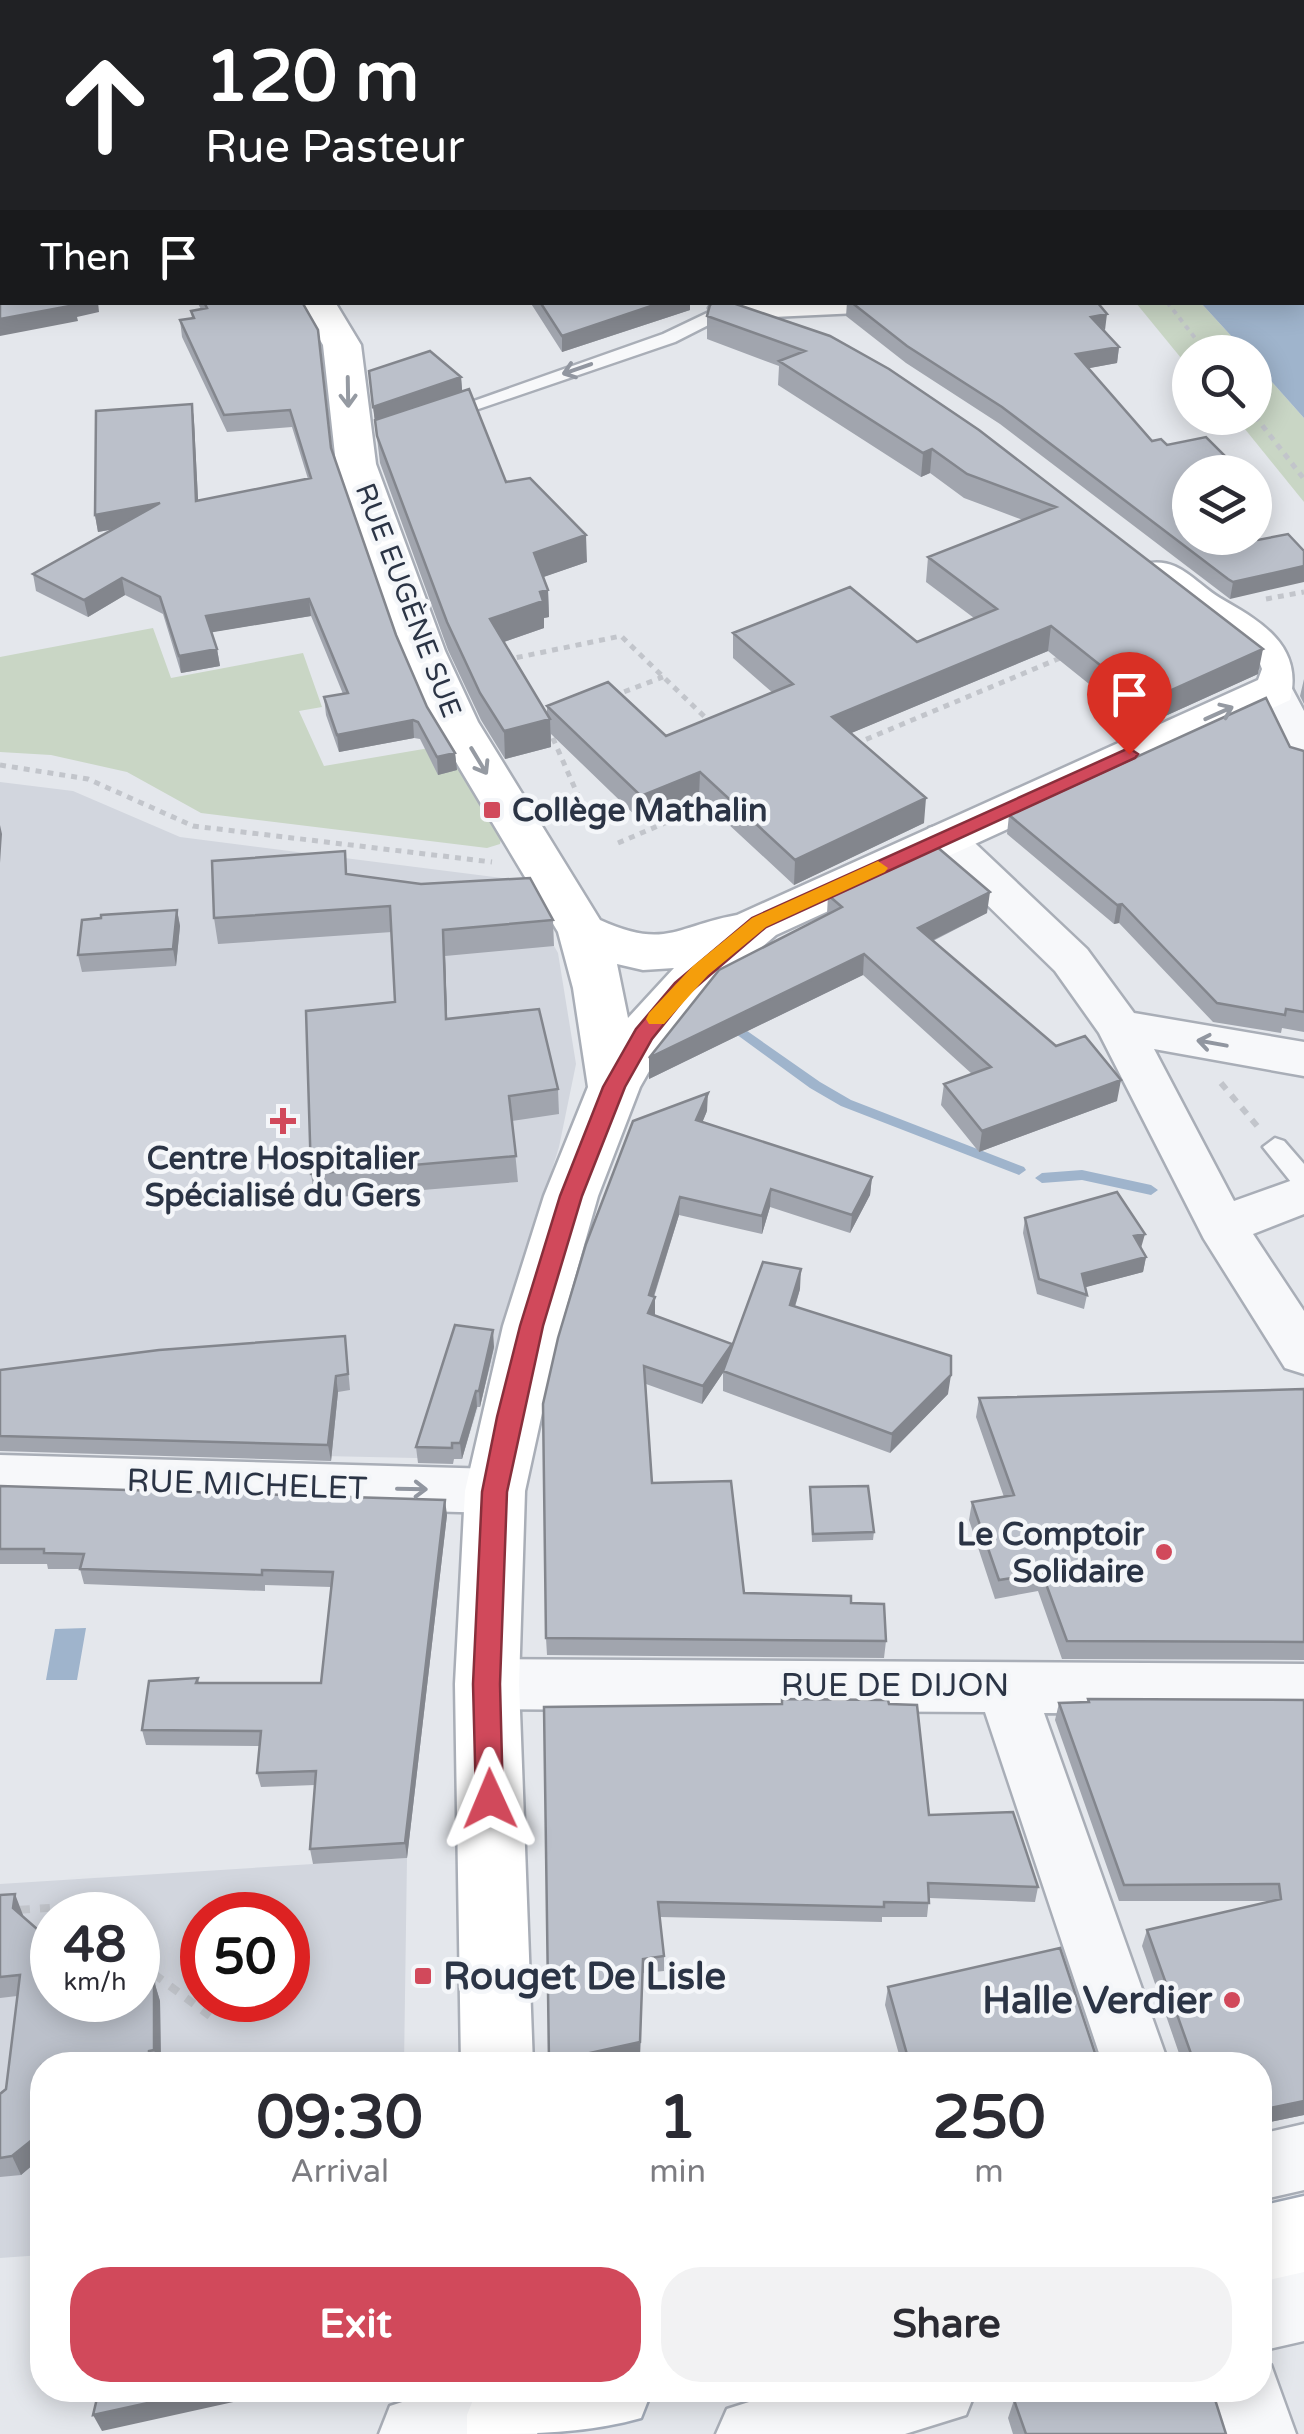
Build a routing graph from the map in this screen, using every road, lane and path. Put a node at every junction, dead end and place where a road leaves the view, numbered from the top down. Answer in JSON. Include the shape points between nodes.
{"nodes":[{"id":1,"x":318,"y":305,"type":"edge"},
{"id":2,"x":717,"y":305,"type":"edge"},
{"id":3,"x":797,"y":305,"type":"edge"},
{"id":4,"x":1168,"y":305,"type":"edge"},
{"id":5,"x":841,"y":323,"type":"edge"},
{"id":6,"x":1192,"y":335,"type":"edge"},
{"id":7,"x":434,"y":418,"type":"edge"},
{"id":8,"x":1270,"y":435,"type":"edge"},
{"id":9,"x":1304,"y":479,"type":"edge"},
{"id":10,"x":1126,"y":547,"type":"edge"},
{"id":11,"x":1067,"y":655,"type":"edge"},
{"id":12,"x":434,"y":674,"type":"junction"},
{"id":13,"x":663,"y":677,"type":"junction"},
{"id":14,"x":1286,"y":685,"type":"edge"},
{"id":15,"x":596,"y":703,"type":"edge"},
{"id":16,"x":546,"y":722,"type":"edge"},
{"id":17,"x":723,"y":734,"type":"edge"},
{"id":18,"x":851,"y":745,"type":"edge"},
{"id":19,"x":1304,"y":754,"type":"edge"},
{"id":20,"x":0,"y":765,"type":"edge"},
{"id":21,"x":726,"y":798,"type":"edge"},
{"id":22,"x":584,"y":809,"type":"dead end"},
{"id":23,"x":944,"y":838,"type":"junction"},
{"id":24,"x":618,"y":843,"type":"dead end"},
{"id":25,"x":543,"y":868,"type":"junction"},
{"id":26,"x":759,"y":922,"type":"junction"},
{"id":27,"x":582,"y":932,"type":"junction"},
{"id":28,"x":1119,"y":1027,"type":"junction"},
{"id":29,"x":1183,"y":1038,"type":"junction"},
{"id":30,"x":1304,"y":1059,"type":"edge"},
{"id":31,"x":614,"y":1087,"type":"junction"},
{"id":32,"x":1275,"y":1147,"type":"joint"},
{"id":33,"x":1304,"y":1181,"type":"edge"},
{"id":34,"x":1304,"y":1194,"type":"edge"},
{"id":35,"x":1222,"y":1226,"type":"junction"},
{"id":36,"x":1304,"y":1354,"type":"edge"},
{"id":37,"x":0,"y":1477,"type":"edge"},
{"id":38,"x":494,"y":1492,"type":"junction"},
{"id":39,"x":487,"y":1684,"type":"junction"},
{"id":40,"x":1006,"y":1686,"type":"junction"},
{"id":41,"x":1304,"y":1689,"type":"edge"},
{"id":42,"x":30,"y":1910,"type":"edge"},
{"id":43,"x":0,"y":1911,"type":"edge"},
{"id":44,"x":497,"y":2052,"type":"edge"},
{"id":45,"x":1132,"y":2052,"type":"edge"},
{"id":46,"x":1304,"y":2157,"type":"edge"},
{"id":47,"x":1272,"y":2164,"type":"edge"},
{"id":48,"x":1304,"y":2234,"type":"edge"},
{"id":49,"x":1272,"y":2241,"type":"edge"},
{"id":50,"x":1304,"y":2306,"type":"edge"},
{"id":51,"x":1272,"y":2313,"type":"edge"},
{"id":52,"x":557,"y":2402,"type":"edge"},
{"id":53,"x":889,"y":2402,"type":"edge"},
{"id":54,"x":1250,"y":2402,"type":"edge"},
{"id":55,"x":506,"y":2413,"type":"edge"},
{"id":56,"x":418,"y":2434,"type":"edge"},
{"id":57,"x":752,"y":2434,"type":"edge"},
{"id":58,"x":1260,"y":2434,"type":"edge"}],
"edges":[{"from":1,"to":12,"type":"main road","name":"RUE EUGÈNE SUE","one_way":true,"via":[[342,346],[359,444]]},
{"from":2,"to":5,"type":"main road"},
{"from":2,"to":7,"type":"lane","one_way":true,"via":[[669,338]]},
{"from":3,"to":5,"type":"main road"},
{"from":4,"to":6,"type":"path"},
{"from":8,"to":9,"type":"path"},
{"from":10,"to":14,"type":"main road","via":[[1201,605],[1266,642],[1280,655]]},
{"from":11,"to":18,"type":"path"},
{"from":12,"to":13,"type":"path","via":[[621,636]]},
{"from":12,"to":25,"type":"main road","name":"RUE EUGÈNE SUE","one_way":true,"via":[[455,722]]},
{"from":13,"to":15,"type":"path"},
{"from":13,"to":17,"type":"path"},
{"from":14,"to":19,"type":"street"},
{"from":23,"to":14,"type":"main road","one_way":true},
{"from":16,"to":22,"type":"path"},
{"from":20,"to":25,"type":"path","via":[[82,778],[193,826]]},
{"from":21,"to":24,"type":"path"},
{"from":23,"to":26,"type":"main road"},
{"from":23,"to":28,"type":"street","via":[[1071,960]]},
{"from":25,"to":27,"type":"main road","name":"RUE EUGÈNE SUE"},
{"from":26,"to":27,"type":"main road","via":[[644,956]]},
{"from":26,"to":31,"type":"main road","via":[[682,988],[644,1034]]},
{"from":27,"to":31,"type":"main road","name":"RUE EUGÈNE SUE"},
{"from":28,"to":29,"type":"street"},
{"from":28,"to":35,"type":"street"},
{"from":30,"to":29,"type":"street","one_way":true},
{"from":29,"to":32,"type":"path"},
{"from":31,"to":38,"type":"main road","via":[[571,1196],[532,1326]]},
{"from":32,"to":33,"type":"lane"},
{"from":34,"to":35,"type":"street"},
{"from":35,"to":36,"type":"street"},
{"from":37,"to":38,"type":"street","name":"RUE MICHELET","one_way":true},
{"from":38,"to":39,"type":"main road"},
{"from":39,"to":40,"type":"street","name":"RUE DE DIJON"},
{"from":39,"to":44,"type":"main road"},
{"from":40,"to":41,"type":"street","name":"RUE DE DIJON"},
{"from":40,"to":45,"type":"street"},
{"from":42,"to":43,"type":"path"},
{"from":46,"to":47,"type":"street"},
{"from":48,"to":49,"type":"main road"},
{"from":50,"to":51,"type":"street"},
{"from":52,"to":55,"type":"main road"},
{"from":53,"to":57,"type":"street"},
{"from":54,"to":58,"type":"street"},
{"from":55,"to":56,"type":"street"}]}
